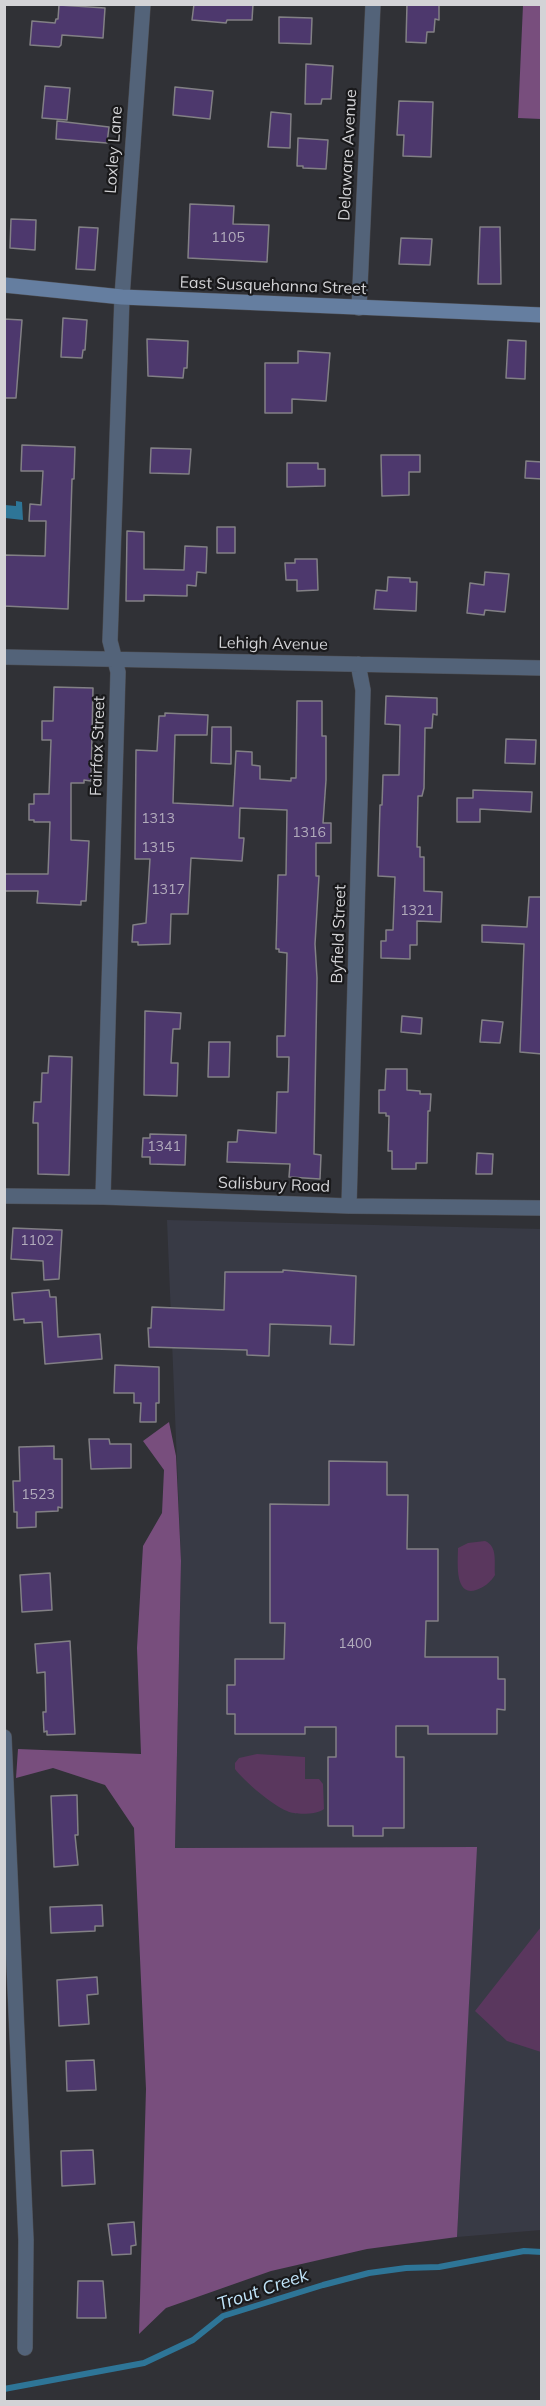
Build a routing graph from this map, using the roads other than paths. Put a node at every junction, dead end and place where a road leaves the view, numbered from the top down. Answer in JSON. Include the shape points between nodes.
{"nodes":[{"id":1,"x":143,"y":4,"type":"edge"},
{"id":2,"x":373,"y":4,"type":"edge"},
{"id":3,"x":4,"y":285,"type":"edge"},
{"id":4,"x":122,"y":297,"type":"junction"},
{"id":5,"x":359,"y":308,"type":"junction"},
{"id":6,"x":542,"y":315,"type":"edge"},
{"id":7,"x":4,"y":657,"type":"edge"},
{"id":8,"x":114,"y":658,"type":"junction"},
{"id":9,"x":358,"y":664,"type":"junction"},
{"id":10,"x":542,"y":668,"type":"edge"},
{"id":11,"x":4,"y":1196,"type":"edge"},
{"id":12,"x":103,"y":1197,"type":"junction"},
{"id":13,"x":350,"y":1206,"type":"junction"},
{"id":14,"x":542,"y":1208,"type":"edge"},
{"id":15,"x":4,"y":1737,"type":"edge"},
{"id":16,"x":25,"y":2348,"type":"dead end"}],
"edges":[{"from":1,"to":4,"type":"street","name":"Loxley Lane"},
{"from":2,"to":5,"type":"street","name":"Delaware Avenue"},
{"from":3,"to":4,"type":"main road","name":"East Susquehanna Street"},
{"from":4,"to":5,"type":"main road","name":"East Susquehanna Street"},
{"from":4,"to":8,"type":"street","name":"Fairfax Street","via":[[110,641]]},
{"from":5,"to":6,"type":"main road","name":"East Susquehanna Street"},
{"from":7,"to":8,"type":"street","name":"Lehigh Avenue"},
{"from":8,"to":9,"type":"street","name":"Lehigh Avenue"},
{"from":8,"to":12,"type":"street","name":"Fairfax Street","via":[[118,672]]},
{"from":9,"to":10,"type":"street","name":"Lehigh Avenue"},
{"from":9,"to":13,"type":"street","name":"Byfield Street","via":[[363,690]]},
{"from":11,"to":12,"type":"street","name":"Salisbury Road"},
{"from":12,"to":13,"type":"street","name":"Salisbury Road"},
{"from":13,"to":14,"type":"street","name":"Salisbury Road"},
{"from":15,"to":16,"type":"street","via":[[26,2240]]}]}
